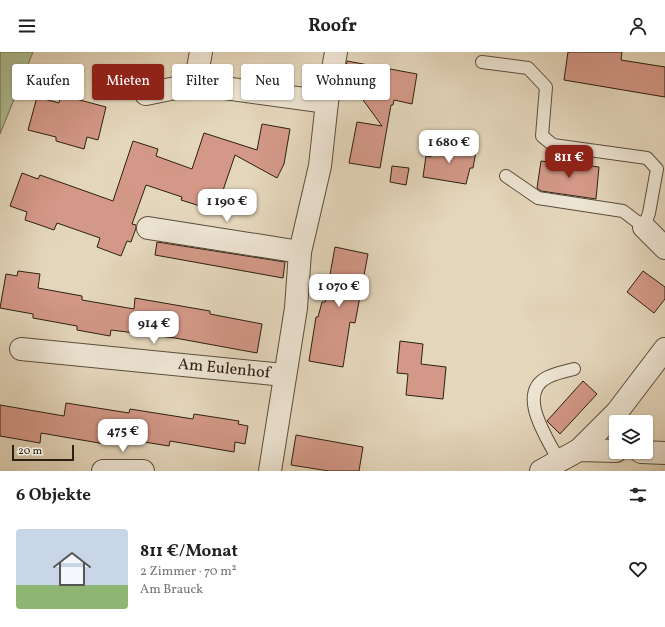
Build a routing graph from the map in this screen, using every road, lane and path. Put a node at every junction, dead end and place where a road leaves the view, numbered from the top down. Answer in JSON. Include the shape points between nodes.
{"nodes":[{"id":1,"x":201,"y":52,"type":"edge"},
{"id":2,"x":336,"y":52,"type":"edge"},
{"id":3,"x":482,"y":62,"type":"dead end"},
{"id":4,"x":199,"y":64,"type":"edge"},
{"id":5,"x":233,"y":89,"type":"edge"},
{"id":6,"x":327,"y":102,"type":"junction"},
{"id":7,"x":506,"y":176,"type":"dead end"},
{"id":8,"x":644,"y":227,"type":"junction"},
{"id":9,"x":148,"y":228,"type":"dead end"},
{"id":10,"x":665,"y":248,"type":"edge"},
{"id":11,"x":300,"y":252,"type":"junction"},
{"id":12,"x":21,"y":349,"type":"dead end"},
{"id":13,"x":665,"y":349,"type":"edge"},
{"id":14,"x":574,"y":369,"type":"dead end"},
{"id":15,"x":284,"y":375,"type":"junction"},
{"id":16,"x":579,"y":450,"type":"junction"},
{"id":17,"x":609,"y":451,"type":"edge"},
{"id":18,"x":653,"y":452,"type":"edge"},
{"id":19,"x":665,"y":453,"type":"edge"},
{"id":20,"x":550,"y":466,"type":"edge"},
{"id":21,"x":103,"y":471,"type":"edge"},
{"id":22,"x":143,"y":471,"type":"edge"},
{"id":23,"x":270,"y":471,"type":"edge"}],
"edges":[{"from":1,"to":4,"type":"street"},
{"from":2,"to":6,"type":"street","name":"Am Eulenhof"},
{"from":3,"to":8,"type":"lane","via":[[528,68],[546,87],[542,136],[553,146],[647,158],[657,169]]},
{"from":5,"to":6,"type":"street"},
{"from":6,"to":11,"type":"street","name":"Am Eulenhof","via":[[320,166]]},
{"from":7,"to":8,"type":"lane","via":[[538,198],[623,211]]},
{"from":8,"to":10,"type":"street"},
{"from":9,"to":11,"type":"street"},
{"from":11,"to":15,"type":"street","name":"Am Eulenhof","via":[[296,308]]},
{"from":12,"to":15,"type":"street","name":"Am Eulenhof"},
{"from":13,"to":16,"type":"street","via":[[617,412]]},
{"from":14,"to":20,"type":"lane","via":[[548,377],[541,382],[533,396],[533,407]]},
{"from":15,"to":23,"type":"street","name":"Am Eulenhof"},
{"from":16,"to":17,"type":"street"},
{"from":16,"to":20,"type":"street"},
{"from":18,"to":19,"type":"street"},
{"from":21,"to":22,"type":"street"}]}
